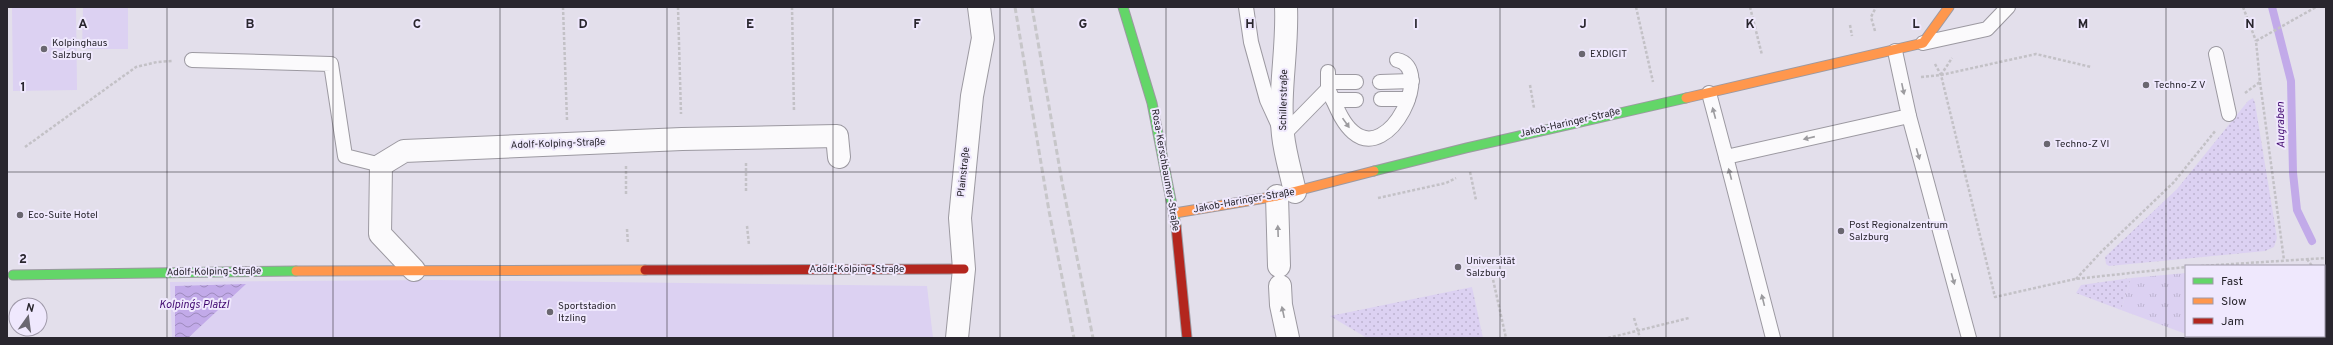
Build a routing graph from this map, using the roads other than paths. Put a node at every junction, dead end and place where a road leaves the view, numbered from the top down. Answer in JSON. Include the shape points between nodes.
{"nodes":[{"id":1,"x":979,"y":7,"type":"edge"},
{"id":2,"x":1123,"y":7,"type":"edge"},
{"id":3,"x":1246,"y":7,"type":"edge"},
{"id":4,"x":1286,"y":7,"type":"edge"},
{"id":5,"x":1949,"y":7,"type":"edge"},
{"id":6,"x":2008,"y":7,"type":"edge"},
{"id":7,"x":1923,"y":43,"type":"junction"},
{"id":8,"x":1895,"y":51,"type":"junction"},
{"id":9,"x":2216,"y":54,"type":"dead end"},
{"id":10,"x":192,"y":60,"type":"road end"},
{"id":11,"x":1397,"y":60,"type":"dead end"},
{"id":12,"x":1412,"y":81,"type":"junction"},
{"id":13,"x":1356,"y":82,"type":"dead end"},
{"id":14,"x":1380,"y":82,"type":"dead end"},
{"id":15,"x":1329,"y":86,"type":"junction"},
{"id":16,"x":1708,"y":93,"type":"junction"},
{"id":17,"x":1380,"y":99,"type":"dead end"},
{"id":18,"x":1408,"y":99,"type":"junction"},
{"id":19,"x":1356,"y":100,"type":"dead end"},
{"id":20,"x":2229,"y":114,"type":"road end"},
{"id":21,"x":1909,"y":116,"type":"junction"},
{"id":22,"x":1283,"y":135,"type":"junction"},
{"id":23,"x":839,"y":157,"type":"dead end"},
{"id":24,"x":1726,"y":157,"type":"junction"},
{"id":25,"x":381,"y":165,"type":"junction"},
{"id":26,"x":1286,"y":194,"type":"junction"},
{"id":27,"x":1175,"y":213,"type":"junction"},
{"id":28,"x":964,"y":269,"type":"junction"},
{"id":29,"x":414,"y":270,"type":"junction"},
{"id":30,"x":13,"y":275,"type":"dead end"},
{"id":31,"x":957,"y":338,"type":"edge"},
{"id":32,"x":1187,"y":338,"type":"edge"},
{"id":33,"x":1288,"y":338,"type":"edge"},
{"id":34,"x":1772,"y":338,"type":"edge"},
{"id":35,"x":1969,"y":338,"type":"edge"}],
"edges":[{"from":1,"to":28,"type":"street","name":"Plainstraße","via":[[983,38],[972,96],[960,218]]},
{"from":2,"to":27,"type":"street","name":"Rosa-Kerschbaumer-Straße","via":[[1152,103]]},
{"from":3,"to":22,"type":"lane","via":[[1251,42],[1266,100]]},
{"from":4,"to":22,"type":"street","name":"Schillerstraße"},
{"from":5,"to":7,"type":"street"},
{"from":6,"to":7,"type":"lane","via":[[1987,29]]},
{"from":7,"to":8,"type":"street","name":"Jakob-Haringer-Straße"},
{"from":8,"to":16,"type":"street","name":"Jakob-Haringer-Straße"},
{"from":8,"to":21,"type":"lane","one_way":true},
{"from":9,"to":20,"type":"lane"},
{"from":10,"to":25,"type":"lane","via":[[331,64],[345,156]]},
{"from":11,"to":12,"type":"lane","via":[[1410,68]]},
{"from":12,"to":14,"type":"lane"},
{"from":12,"to":18,"type":"lane"},
{"from":13,"to":15,"type":"lane"},
{"from":15,"to":18,"type":"lane","one_way":true,"via":[[1352,131],[1360,137],[1384,134],[1402,113]]},
{"from":15,"to":19,"type":"lane"},
{"from":15,"to":22,"type":"lane"},
{"from":24,"to":16,"type":"lane","one_way":true},
{"from":16,"to":26,"type":"street","name":"Jakob-Haringer-Straße","via":[[1466,148]]},
{"from":17,"to":18,"type":"lane"},
{"from":21,"to":24,"type":"lane","one_way":true},
{"from":21,"to":35,"type":"lane","one_way":true},
{"from":22,"to":26,"type":"street","name":"Schillerstraße"},
{"from":23,"to":25,"type":"street","name":"Adolf-Kolping-Straße","via":[[837,136],[682,139],[404,151]]},
{"from":34,"to":24,"type":"lane","one_way":true},
{"from":25,"to":29,"type":"street","via":[[380,234]]},
{"from":26,"to":27,"type":"street","name":"Jakob-Haringer-Straße"},
{"from":33,"to":26,"type":"street","name":"Schillerstraße","one_way":true,"via":[[1281,305],[1280,276]]},
{"from":27,"to":32,"type":"street","name":"Rosa-Kerschbaumer-Straße"},
{"from":28,"to":29,"type":"street","name":"Adolf-Kolping-Straße"},
{"from":28,"to":31,"type":"street","name":"Plainstraße"},
{"from":29,"to":30,"type":"street","name":"Adolf-Kolping-Straße"}]}
